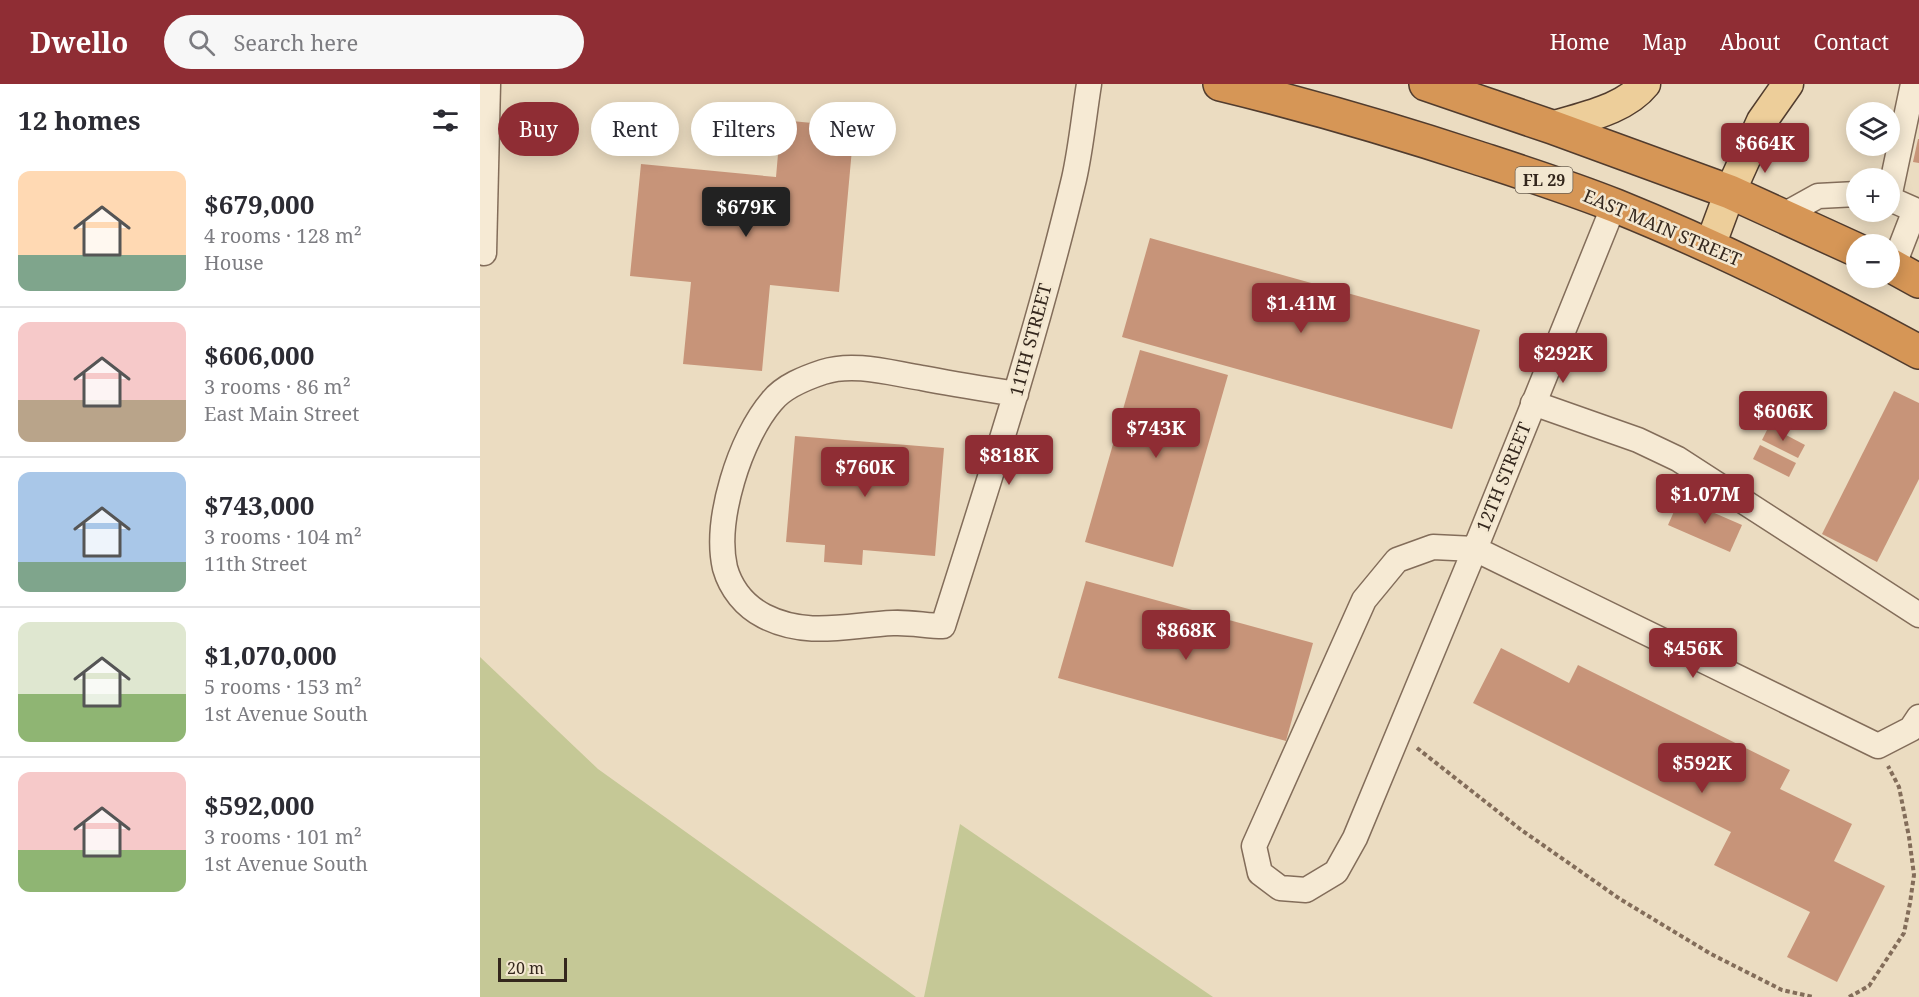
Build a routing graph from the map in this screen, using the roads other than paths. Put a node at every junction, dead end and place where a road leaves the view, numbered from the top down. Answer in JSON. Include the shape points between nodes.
{"nodes":[{"id":1,"x":488,"y":84,"type":"edge"},
{"id":2,"x":1089,"y":84,"type":"edge"},
{"id":3,"x":1220,"y":84,"type":"edge"},
{"id":4,"x":1426,"y":84,"type":"edge"},
{"id":5,"x":1644,"y":84,"type":"edge"},
{"id":6,"x":1788,"y":84,"type":"edge"},
{"id":7,"x":1913,"y":84,"type":"edge"},
{"id":8,"x":1552,"y":127,"type":"junction"},
{"id":9,"x":1895,"y":168,"type":"edge"},
{"id":10,"x":1730,"y":192,"type":"junction"},
{"id":11,"x":1846,"y":195,"type":"edge"},
{"id":12,"x":1900,"y":203,"type":"edge"},
{"id":13,"x":1614,"y":205,"type":"junction"},
{"id":14,"x":1782,"y":216,"type":"junction"},
{"id":15,"x":1846,"y":245,"type":"edge"},
{"id":16,"x":1710,"y":246,"type":"junction"},
{"id":17,"x":484,"y":253,"type":"dead end"},
{"id":18,"x":1901,"y":271,"type":"edge"},
{"id":19,"x":1919,"y":352,"type":"edge"},
{"id":20,"x":1016,"y":394,"type":"junction"},
{"id":21,"x":1533,"y":402,"type":"junction"},
{"id":22,"x":1475,"y":549,"type":"junction"},
{"id":23,"x":1919,"y":615,"type":"edge"},
{"id":24,"x":1915,"y":723,"type":"edge"}],
"edges":[{"from":1,"to":17,"type":"street"},
{"from":2,"to":20,"type":"street","name":"11TH STREET","via":[[1075,177]]},
{"from":3,"to":13,"type":"highway","name":"EAST MAIN STREET","number":"FL 29","via":[[1379,126]]},
{"from":4,"to":8,"type":"highway"},
{"from":5,"to":8,"type":"main road","via":[[1619,104]]},
{"from":6,"to":10,"type":"main road","via":[[1762,121]]},
{"from":7,"to":9,"type":"street"},
{"from":8,"to":10,"type":"highway"},
{"from":10,"to":14,"type":"highway"},
{"from":10,"to":16,"type":"main road"},
{"from":11,"to":14,"type":"street","via":[[1818,196]]},
{"from":12,"to":18,"type":"street","via":[[1915,210]]},
{"from":13,"to":16,"type":"highway","name":"EAST MAIN STREET","number":"FL 29"},
{"from":13,"to":21,"type":"street","name":"12TH STREET"},
{"from":14,"to":15,"type":"highway"},
{"from":16,"to":19,"type":"highway","name":"EAST MAIN STREET","number":"FL 29"},
{"from":20,"to":20,"type":"street","name":"11TH STREET","via":[[943,626],[896,622],[816,630],[787,626],[746,605],[726,568],[722,544],[726,511],[739,460],[756,423],[773,399],[796,382],[825,371],[863,368]]},
{"from":21,"to":22,"type":"street","name":"12TH STREET"},
{"from":21,"to":23,"type":"street","via":[[1638,440],[1678,459]]},
{"from":22,"to":22,"type":"street","name":"12TH STREET","via":[[1354,838],[1336,872],[1306,890],[1280,888],[1260,873],[1254,846],[1364,600],[1396,560],[1433,547]]},
{"from":22,"to":24,"type":"street","via":[[1878,746]]}]}
